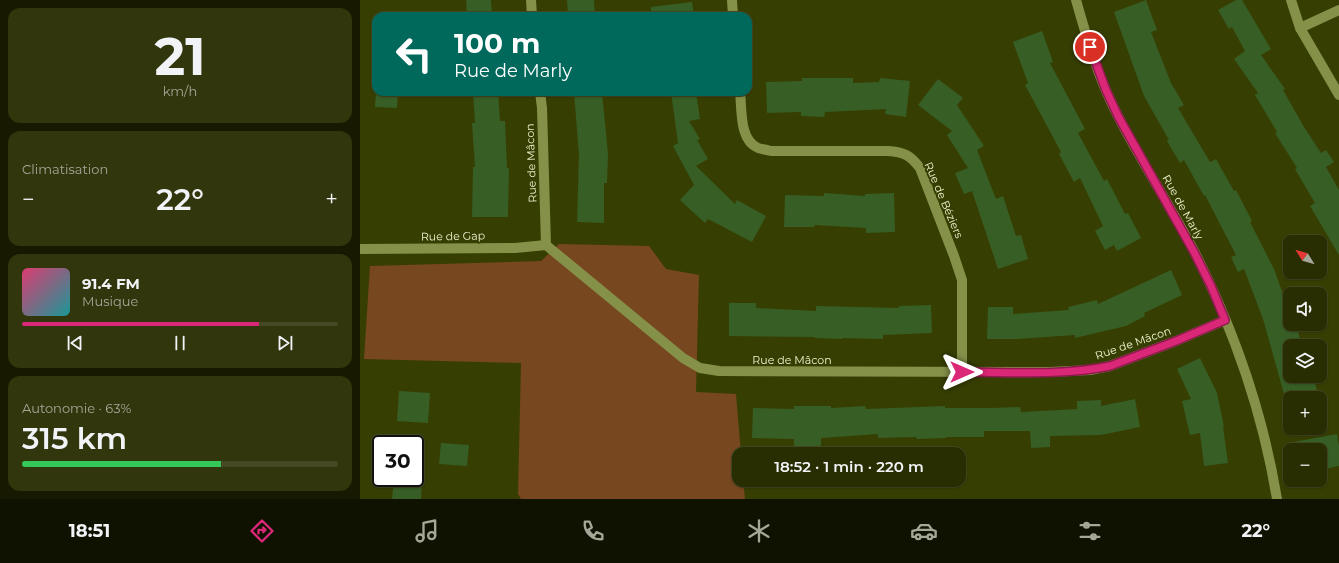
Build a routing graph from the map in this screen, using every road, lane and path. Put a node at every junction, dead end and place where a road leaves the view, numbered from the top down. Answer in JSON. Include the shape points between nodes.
{"nodes":[{"id":1,"x":531,"y":0,"type":"edge"},
{"id":2,"x":732,"y":0,"type":"edge"},
{"id":3,"x":1076,"y":0,"type":"edge"},
{"id":4,"x":1291,"y":0,"type":"edge"},
{"id":5,"x":1339,"y":10,"type":"edge"},
{"id":6,"x":532,"y":12,"type":"edge"},
{"id":7,"x":733,"y":12,"type":"edge"},
{"id":8,"x":1300,"y":28,"type":"junction"},
{"id":9,"x":1339,"y":95,"type":"edge"},
{"id":10,"x":540,"y":96,"type":"edge"},
{"id":11,"x":740,"y":96,"type":"edge"},
{"id":12,"x":546,"y":245,"type":"junction"},
{"id":13,"x":360,"y":249,"type":"edge"},
{"id":14,"x":1225,"y":320,"type":"junction"},
{"id":15,"x":962,"y":372,"type":"junction"},
{"id":16,"x":1277,"y":499,"type":"edge"}],
"edges":[{"from":1,"to":6,"type":"street"},
{"from":2,"to":7,"type":"street"},
{"from":3,"to":14,"type":"street","name":"Rue de Marly","via":[[1094,59],[1118,116],[1194,252]]},
{"from":4,"to":8,"type":"street"},
{"from":5,"to":8,"type":"street"},
{"from":8,"to":9,"type":"street"},
{"from":10,"to":12,"type":"street","name":"Rue de Mâcon"},
{"from":11,"to":15,"type":"street","name":"Rue de Béziers","via":[[748,140],[758,147],[771,151],[888,151],[901,152],[912,158],[920,168],[962,280]]},
{"from":12,"to":13,"type":"street","name":"Rue de Gap","via":[[515,248]]},
{"from":12,"to":15,"type":"street","name":"Rue de Mâcon","via":[[683,358],[700,368],[719,371]]},
{"from":14,"to":15,"type":"street","name":"Rue de Mâcon","via":[[1110,366],[1050,372]]},
{"from":14,"to":16,"type":"street","name":"Rue de Marly","via":[[1258,416]]}]}
